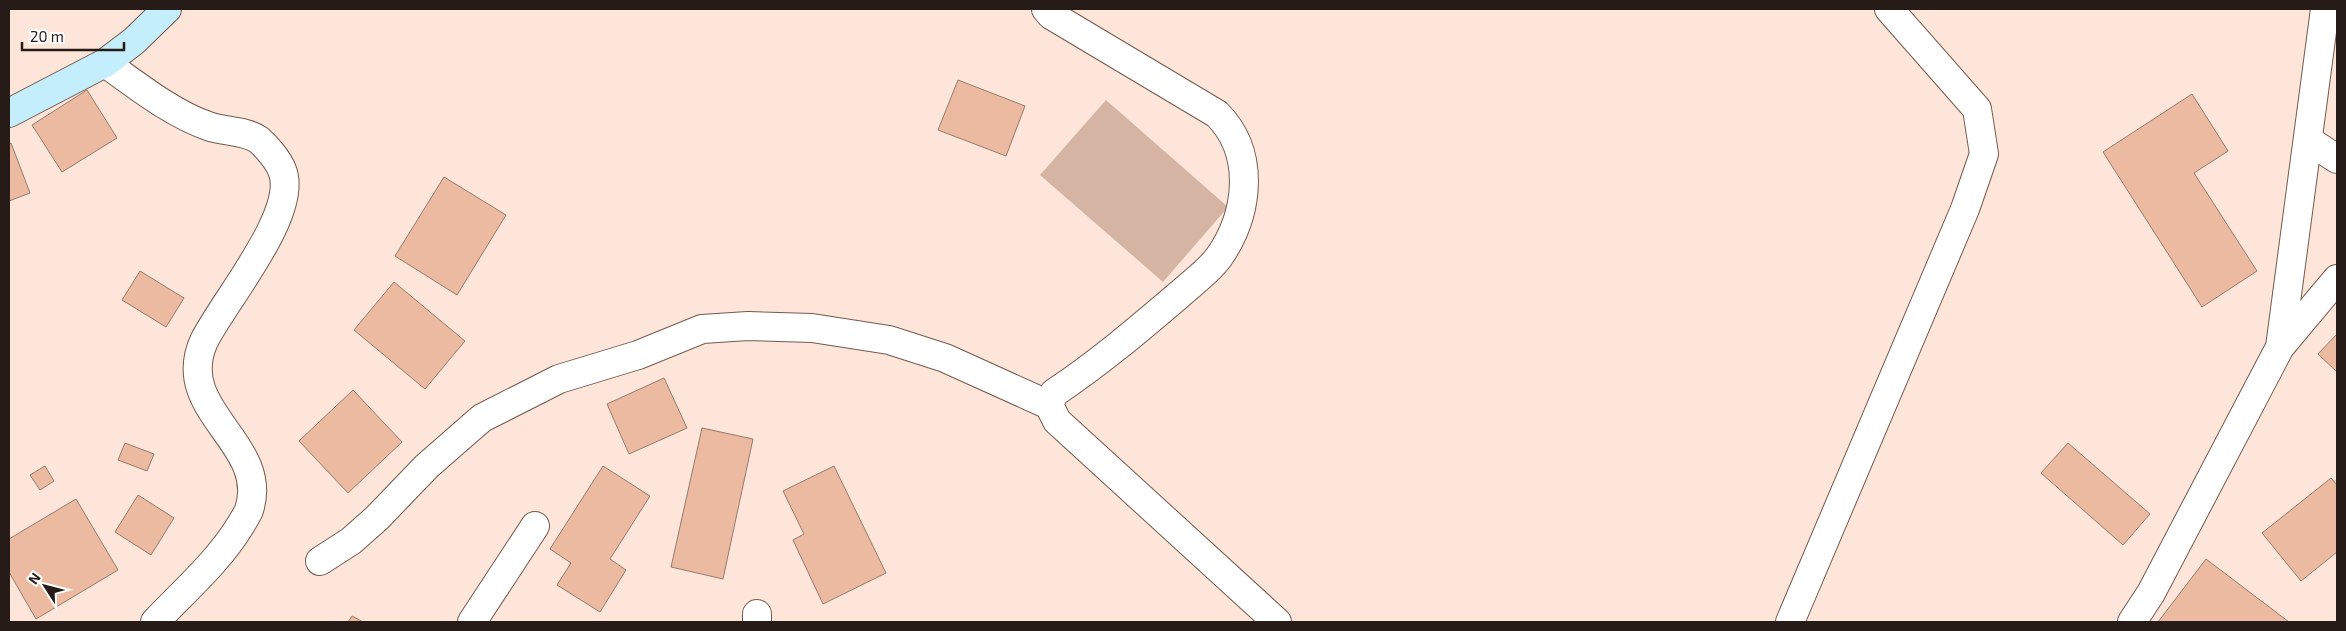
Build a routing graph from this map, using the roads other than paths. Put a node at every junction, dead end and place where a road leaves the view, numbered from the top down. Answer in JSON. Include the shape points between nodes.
{"nodes":[{"id":1,"x":167,"y":9,"type":"edge"},
{"id":2,"x":1046,"y":9,"type":"edge"},
{"id":3,"x":1889,"y":9,"type":"edge"},
{"id":4,"x":2325,"y":9,"type":"edge"},
{"id":5,"x":105,"y":64,"type":"junction"},
{"id":6,"x":9,"y":113,"type":"edge"},
{"id":7,"x":2308,"y":140,"type":"junction"},
{"id":8,"x":2337,"y":159,"type":"edge"},
{"id":9,"x":2337,"y":279,"type":"edge"},
{"id":10,"x":2280,"y":347,"type":"junction"},
{"id":11,"x":1049,"y":405,"type":"junction"},
{"id":12,"x":535,"y":526,"type":"dead end"},
{"id":13,"x":320,"y":560,"type":"dead end"},
{"id":14,"x":155,"y":622,"type":"edge"},
{"id":15,"x":472,"y":622,"type":"edge"},
{"id":16,"x":1277,"y":622,"type":"edge"},
{"id":17,"x":1790,"y":622,"type":"edge"},
{"id":18,"x":2132,"y":622,"type":"edge"}],
"edges":[{"from":1,"to":5,"type":"street","via":[[134,42]]},
{"from":2,"to":11,"type":"street","via":[[1217,114],[1229,126],[1238,145],[1245,186],[1236,226],[1218,258],[1123,343],[1054,393]]},
{"from":3,"to":17,"type":"street","via":[[1977,110],[1984,154],[1965,209]]},
{"from":4,"to":7,"type":"street"},
{"from":5,"to":6,"type":"street"},
{"from":5,"to":14,"type":"street","via":[[184,115],[209,126],[258,139],[282,170],[285,190],[265,241],[204,342],[197,365],[210,410],[243,453],[253,482],[249,510],[228,546]]},
{"from":7,"to":8,"type":"street"},
{"from":7,"to":10,"type":"street"},
{"from":9,"to":10,"type":"street"},
{"from":10,"to":18,"type":"street","via":[[2151,593]]},
{"from":11,"to":13,"type":"street","via":[[945,358],[889,340],[812,328],[748,326],[702,329],[638,355],[559,379],[482,418],[427,466],[351,541]]},
{"from":11,"to":16,"type":"street","via":[[1056,421]]},
{"from":12,"to":15,"type":"street"}]}
